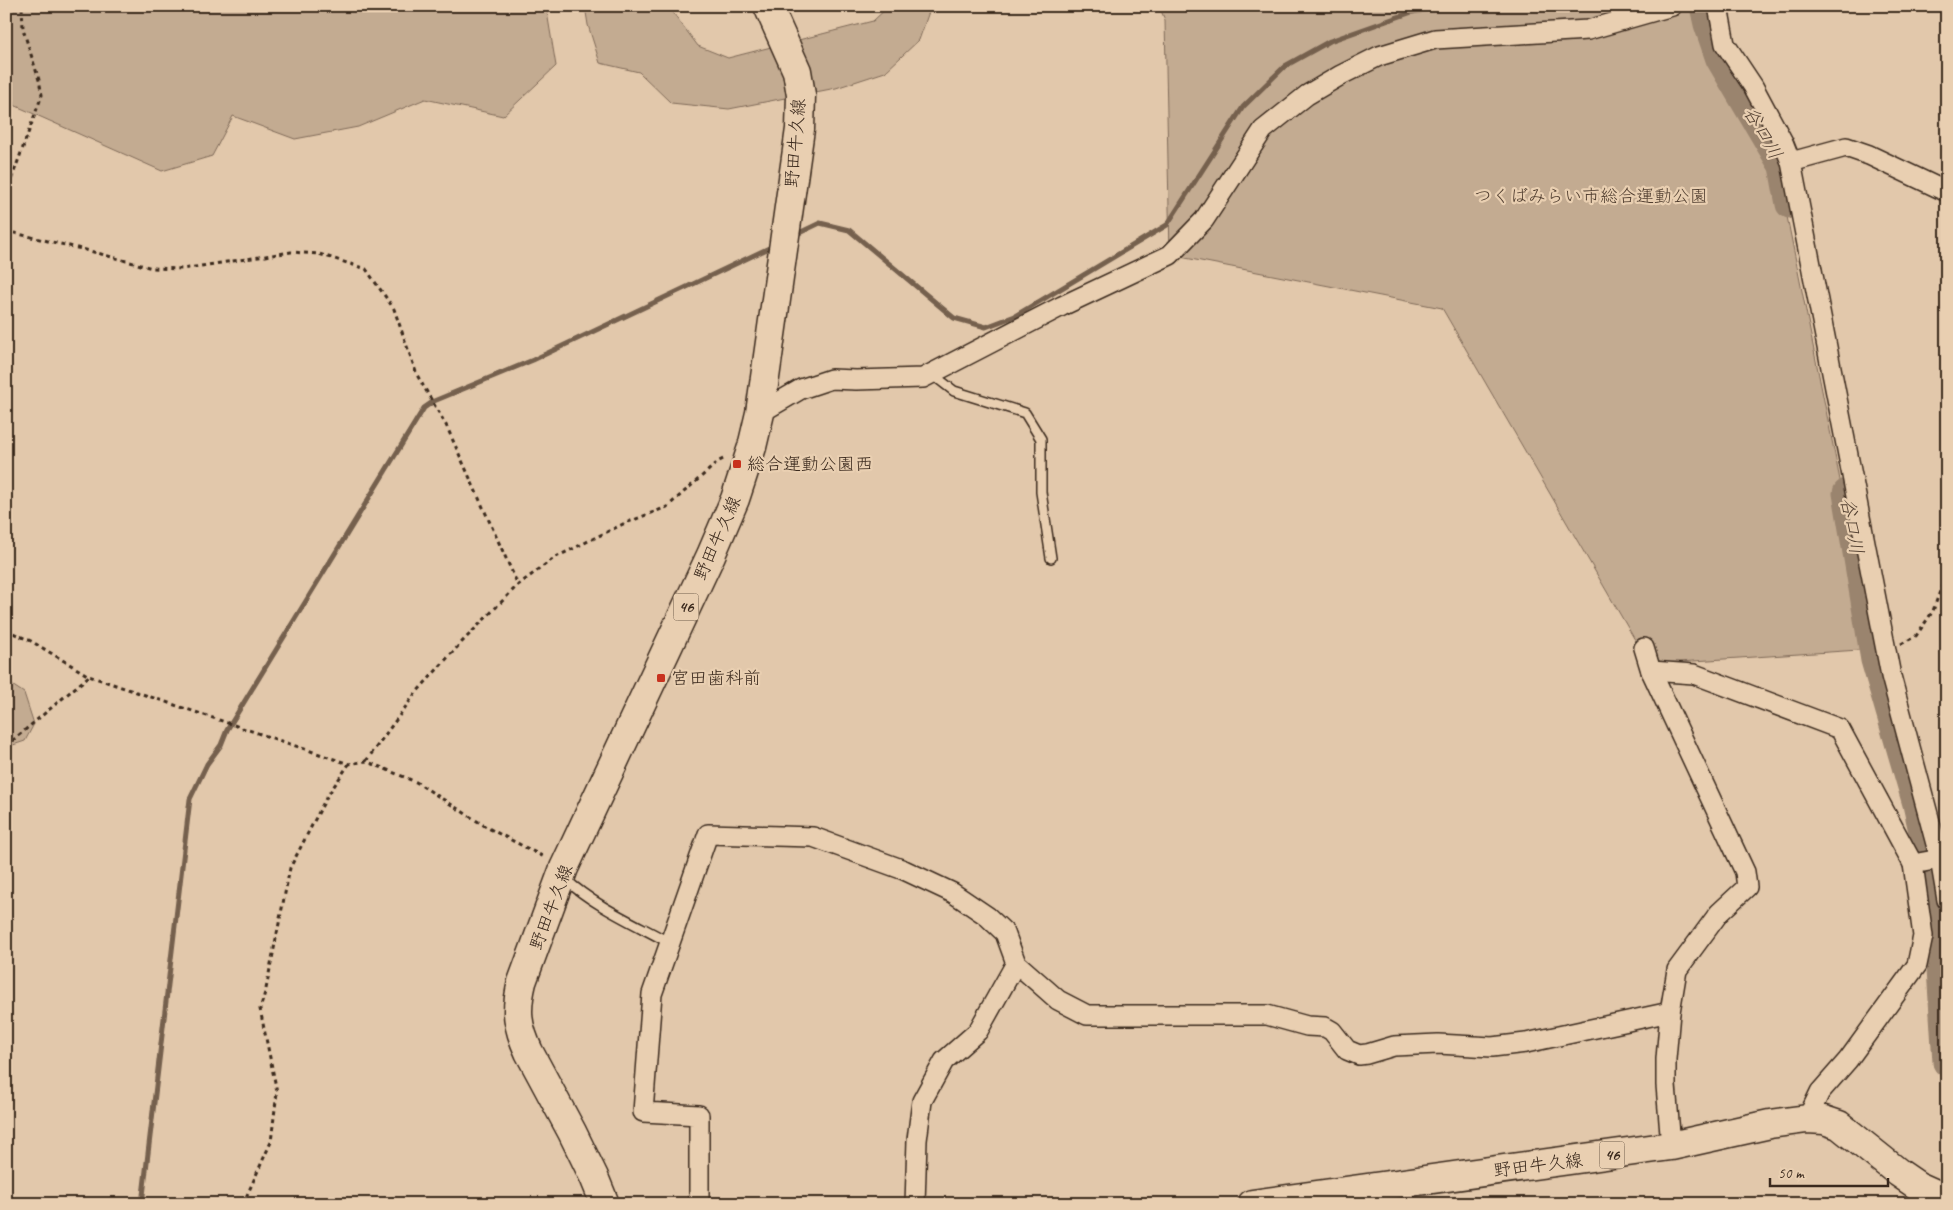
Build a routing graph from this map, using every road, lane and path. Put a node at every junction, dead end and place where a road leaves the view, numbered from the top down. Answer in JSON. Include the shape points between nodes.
{"nodes":[{"id":1,"x":22,"y":6,"type":"edge"},
{"id":2,"x":768,"y":6,"type":"edge"},
{"id":3,"x":1672,"y":6,"type":"edge"},
{"id":4,"x":1718,"y":6,"type":"edge"},
{"id":5,"x":1790,"y":162,"type":"junction"},
{"id":6,"x":1947,"y":192,"type":"edge"},
{"id":7,"x":6,"y":194,"type":"edge"},
{"id":8,"x":6,"y":231,"type":"edge"},
{"id":9,"x":932,"y":374,"type":"junction"},
{"id":10,"x":760,"y":412,"type":"junction"},
{"id":11,"x":752,"y":447,"type":"junction"},
{"id":12,"x":1050,"y":558,"type":"dead end"},
{"id":13,"x":1947,"y":571,"type":"edge"},
{"id":14,"x":518,"y":585,"type":"junction"},
{"id":15,"x":6,"y":630,"type":"edge"},
{"id":16,"x":1644,"y":648,"type":"dead end"},
{"id":17,"x":1886,"y":652,"type":"junction"},
{"id":18,"x":1651,"y":671,"type":"junction"},
{"id":19,"x":89,"y":676,"type":"junction"},
{"id":20,"x":6,"y":746,"type":"edge"},
{"id":21,"x":366,"y":762,"type":"junction"},
{"id":22,"x":349,"y":764,"type":"junction"},
{"id":23,"x":1940,"y":859,"type":"junction"},
{"id":24,"x":1913,"y":864,"type":"junction"},
{"id":25,"x":562,"y":872,"type":"junction"},
{"id":26,"x":1947,"y":900,"type":"edge"},
{"id":27,"x":670,"y":943,"type":"junction"},
{"id":28,"x":1016,"y":963,"type":"junction"},
{"id":29,"x":1670,"y":1012,"type":"junction"},
{"id":30,"x":1807,"y":1119,"type":"junction"},
{"id":31,"x":1671,"y":1146,"type":"junction"},
{"id":32,"x":1947,"y":1199,"type":"edge"},
{"id":33,"x":243,"y":1204,"type":"edge"},
{"id":34,"x":605,"y":1204,"type":"edge"},
{"id":35,"x":699,"y":1204,"type":"edge"},
{"id":36,"x":915,"y":1204,"type":"edge"},
{"id":37,"x":1252,"y":1204,"type":"edge"}],
"edges":[{"from":1,"to":7,"type":"path","via":[[22,29],[42,95]]},
{"from":2,"to":10,"type":"main road","name":"野田牛久線","number":"46","via":[[797,71],[800,120]]},
{"from":3,"to":9,"type":"street","via":[[1588,30],[1435,39],[1378,56],[1307,95],[1263,130],[1204,220],[1170,255],[1062,306]]},
{"from":4,"to":5,"type":"street","via":[[1725,44],[1753,86]]},
{"from":5,"to":6,"type":"street","via":[[1846,147]]},
{"from":5,"to":17,"type":"street"},
{"from":8,"to":14,"type":"path","via":[[152,268],[182,269],[290,252],[319,254],[366,269],[394,309],[417,375],[446,425]]},
{"from":9,"to":10,"type":"street","via":[[923,378],[831,379],[801,389]]},
{"from":9,"to":12,"type":"lane","via":[[954,391],[1025,414],[1041,439],[1042,492]]},
{"from":10,"to":11,"type":"main road","name":"野田牛久線","number":"46"},
{"from":11,"to":14,"type":"path","via":[[719,461],[667,507],[623,524],[554,558]]},
{"from":11,"to":25,"type":"main road","name":"野田牛久線","number":"46","via":[[735,499],[711,555]]},
{"from":13,"to":17,"type":"path","via":[[1933,611],[1916,636]]},
{"from":14,"to":21,"type":"path","via":[[414,694]]},
{"from":15,"to":19,"type":"path"},
{"from":16,"to":18,"type":"street"},
{"from":17,"to":23,"type":"street"},
{"from":18,"to":24,"type":"street","via":[[1694,674],[1840,729]]},
{"from":18,"to":29,"type":"street","via":[[1745,872],[1747,887],[1719,913],[1677,970]]},
{"from":19,"to":20,"type":"path"},
{"from":19,"to":22,"type":"path"},
{"from":21,"to":22,"type":"path"},
{"from":21,"to":25,"type":"path","via":[[416,782]]},
{"from":22,"to":33,"type":"path","via":[[326,798],[290,868],[260,1009],[277,1092],[271,1142]]},
{"from":23,"to":24,"type":"street"},
{"from":23,"to":26,"type":"street"},
{"from":24,"to":30,"type":"street","via":[[1923,936],[1917,965],[1848,1060],[1820,1092]]},
{"from":25,"to":27,"type":"lane","via":[[580,894]]},
{"from":25,"to":34,"type":"main road","name":"野田牛久線","number":"46","via":[[522,982],[517,1016],[529,1052],[572,1132]]},
{"from":27,"to":28,"type":"street","via":[[708,834],[813,837],[904,870],[953,892],[1005,933]]},
{"from":27,"to":35,"type":"street","via":[[652,994],[643,1112],[700,1115]]},
{"from":28,"to":29,"type":"street","via":[[1058,1000],[1087,1015],[1273,1016],[1307,1026],[1325,1027],[1347,1050],[1359,1055],[1394,1046],[1492,1047],[1526,1043]]},
{"from":28,"to":36,"type":"street","via":[[978,1031],[944,1061],[922,1101]]},
{"from":29,"to":31,"type":"street","via":[[1666,1085]]},
{"from":30,"to":31,"type":"main road","name":"野田牛久線","number":"46"},
{"from":30,"to":32,"type":"main road","name":"野田牛久線","number":"46","via":[[1838,1125],[1918,1186]]},
{"from":31,"to":37,"type":"main road","name":"野田牛久線","number":"46"}]}
